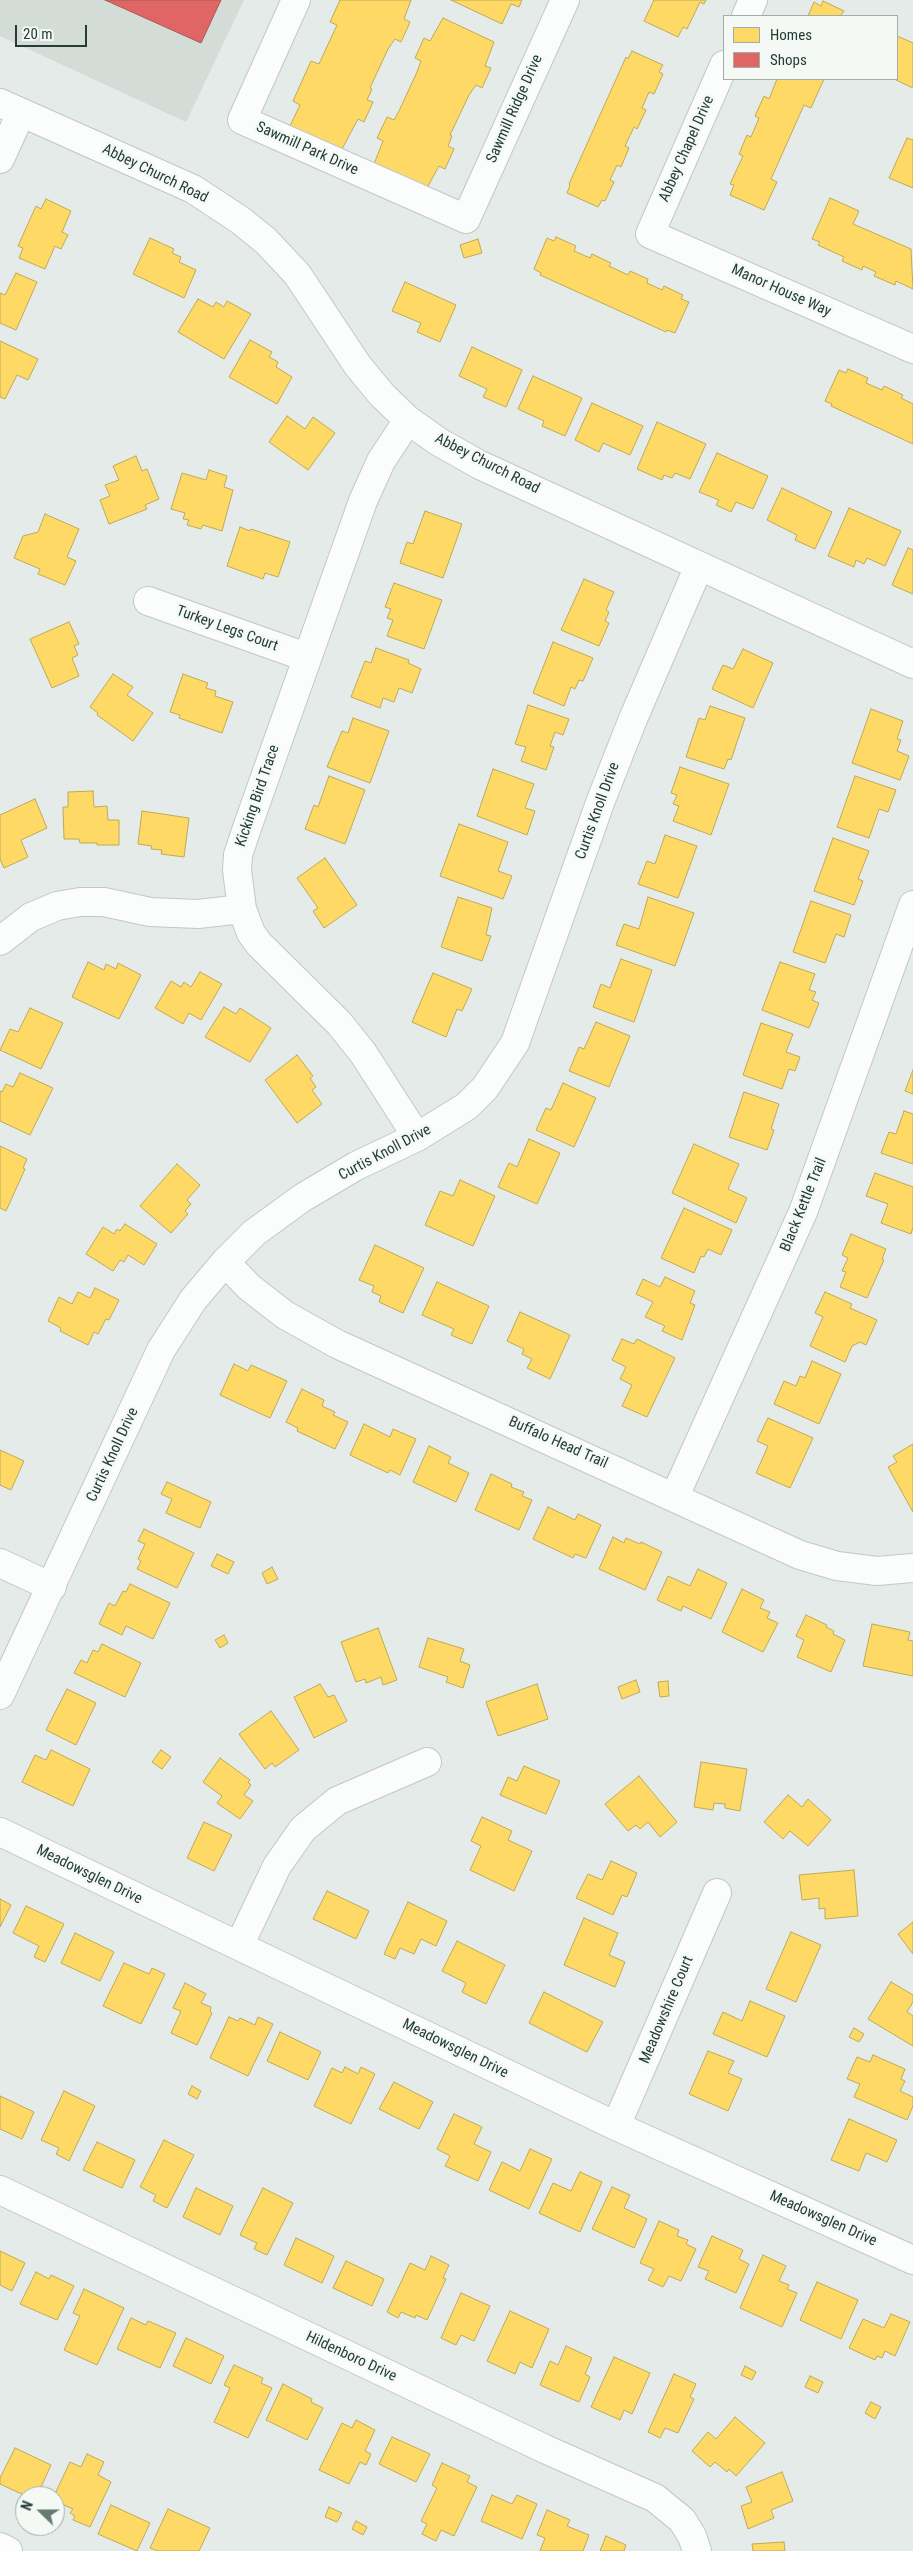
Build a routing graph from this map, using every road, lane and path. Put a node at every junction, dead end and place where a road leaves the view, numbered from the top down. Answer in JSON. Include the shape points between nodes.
{"nodes":[{"id":1,"x":296,"y":0,"type":"edge"},
{"id":2,"x":565,"y":0,"type":"edge"},
{"id":3,"x":753,"y":0,"type":"edge"},
{"id":4,"x":746,"y":15,"type":"edge"},
{"id":5,"x":723,"y":67,"type":"edge"},
{"id":6,"x":11,"y":108,"type":"edge"},
{"id":7,"x":0,"y":159,"type":"edge"},
{"id":8,"x":466,"y":219,"type":"joint"},
{"id":9,"x":650,"y":234,"type":"joint"},
{"id":10,"x":913,"y":349,"type":"edge"},
{"id":11,"x":408,"y":420,"type":"junction"},
{"id":12,"x":700,"y":566,"type":"junction"},
{"id":13,"x":148,"y":601,"type":"dead end"},
{"id":14,"x":306,"y":657,"type":"junction"},
{"id":15,"x":913,"y":664,"type":"edge"},
{"id":16,"x":913,"y":905,"type":"edge"},
{"id":17,"x":242,"y":909,"type":"junction"},
{"id":18,"x":0,"y":941,"type":"edge"},
{"id":19,"x":416,"y":1137,"type":"junction"},
{"id":20,"x":225,"y":1262,"type":"junction"},
{"id":21,"x":675,"y":1496,"type":"junction"},
{"id":22,"x":0,"y":1563,"type":"edge"},
{"id":23,"x":913,"y":1568,"type":"edge"},
{"id":24,"x":52,"y":1586,"type":"junction"},
{"id":25,"x":0,"y":1695,"type":"edge"},
{"id":26,"x":427,"y":1762,"type":"dead end"},
{"id":27,"x":0,"y":1832,"type":"edge"},
{"id":28,"x":717,"y":1893,"type":"dead end"},
{"id":29,"x":239,"y":1946,"type":"junction"},
{"id":30,"x":616,"y":2126,"type":"junction"},
{"id":31,"x":0,"y":2190,"type":"edge"},
{"id":32,"x":912,"y":2255,"type":"edge"},
{"id":33,"x":694,"y":2544,"type":"edge"},
{"id":34,"x":0,"y":2547,"type":"edge"},
{"id":35,"x":8,"y":2551,"type":"edge"}],
"edges":[{"from":1,"to":8,"type":"street","name":"Sawmill Park Drive","via":[[242,120]]},
{"from":2,"to":8,"type":"street","name":"Sawmill Ridge Drive"},
{"from":3,"to":4,"type":"street"},
{"from":5,"to":9,"type":"street","name":"Abbey Chapel Drive"},
{"from":6,"to":7,"type":"street"},
{"from":6,"to":11,"type":"street","name":"Abbey Church Road","via":[[193,189],[266,241],[297,274],[358,366]]},
{"from":9,"to":10,"type":"street","name":"Manor House Way"},
{"from":11,"to":12,"type":"street","name":"Abbey Church Road","via":[[480,465]]},
{"from":11,"to":14,"type":"street","name":"Kicking Bird Trace","via":[[381,461],[363,501]]},
{"from":12,"to":15,"type":"street","name":"Abbey Church Road"},
{"from":12,"to":19,"type":"street","name":"Curtis Knoll Drive","via":[[601,800],[515,1043],[485,1088],[467,1106]]},
{"from":13,"to":14,"type":"street","name":"Turkey Legs Court"},
{"from":14,"to":17,"type":"street","name":"Kicking Bird Trace","via":[[238,855]]},
{"from":16,"to":21,"type":"street","name":"Black Kettle Trail","via":[[803,1212]]},
{"from":17,"to":18,"type":"street","via":[[198,914],[150,912],[104,902],[80,902],[57,906],[31,917]]},
{"from":17,"to":19,"type":"street","name":"Kicking Bird Trace","via":[[259,944],[322,1004],[363,1053]]},
{"from":19,"to":20,"type":"street","name":"Curtis Knoll Drive","via":[[356,1166],[302,1198],[254,1234]]},
{"from":20,"to":21,"type":"street","name":"Buffalo Head Trail","via":[[249,1287],[285,1315],[337,1344]]},
{"from":20,"to":24,"type":"street","name":"Curtis Knoll Drive","via":[[193,1300],[161,1350]]},
{"from":21,"to":23,"type":"street","name":"Buffalo Head Trail","via":[[800,1555],[877,1571]]},
{"from":22,"to":24,"type":"street"},
{"from":24,"to":25,"type":"street","name":"Curtis Knoll Drive"},
{"from":26,"to":29,"type":"street","via":[[337,1801],[303,1829],[277,1866]]},
{"from":27,"to":29,"type":"street","name":"Meadowsglen Drive"},
{"from":28,"to":30,"type":"street","name":"Meadowshire Court"},
{"from":29,"to":30,"type":"street","name":"Meadowsglen Drive"},
{"from":30,"to":32,"type":"street","name":"Meadowsglen Drive"},
{"from":31,"to":33,"type":"street","name":"Hildenboro Drive","via":[[640,2491],[682,2520]]},
{"from":34,"to":35,"type":"street"}]}
